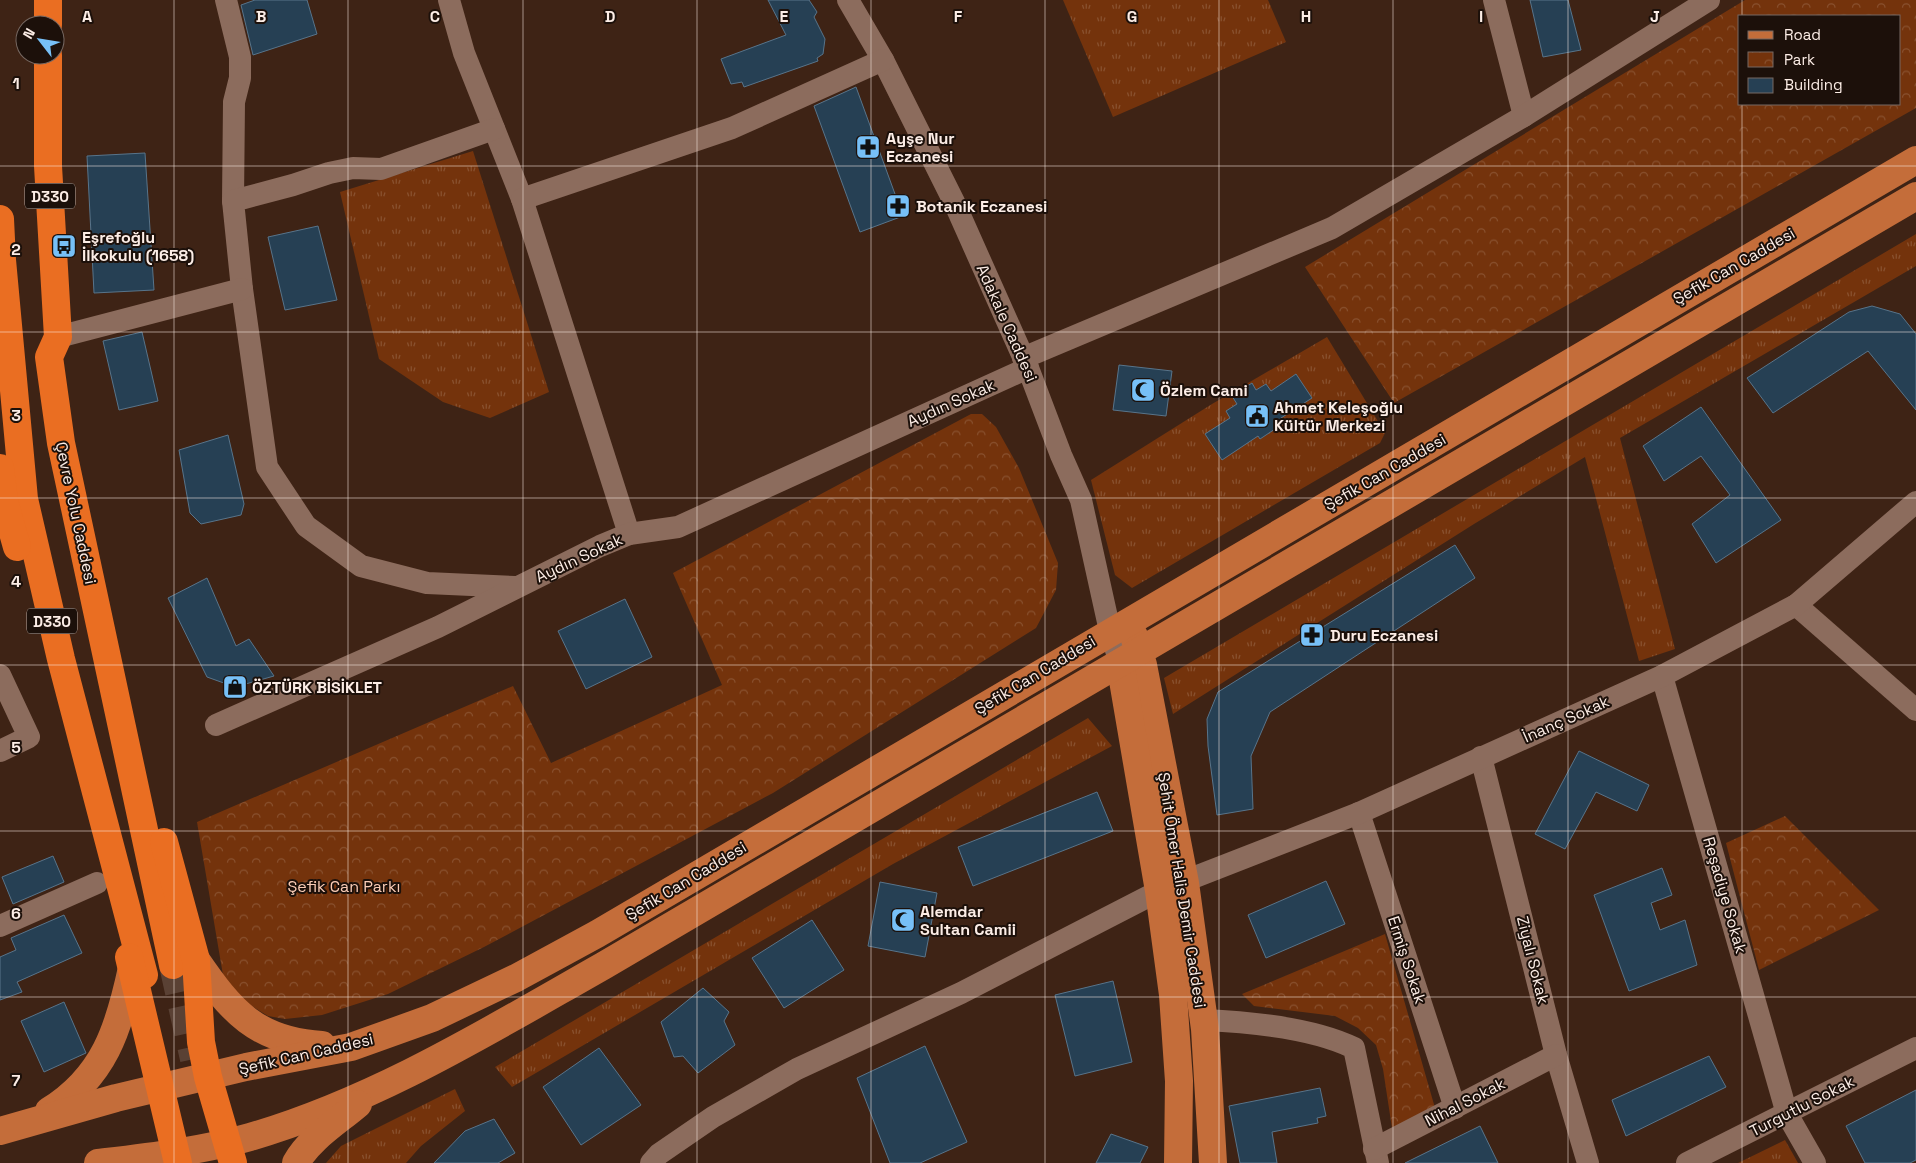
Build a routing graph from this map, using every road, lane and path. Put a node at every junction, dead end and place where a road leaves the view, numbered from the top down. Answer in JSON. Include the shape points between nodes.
{"nodes":[{"id":1,"x":48,"y":0,"type":"edge"},
{"id":2,"x":226,"y":0,"type":"edge"},
{"id":3,"x":449,"y":0,"type":"edge"},
{"id":4,"x":848,"y":0,"type":"edge"},
{"id":5,"x":1494,"y":0,"type":"edge"},
{"id":6,"x":1709,"y":0,"type":"edge"},
{"id":7,"x":48,"y":15,"type":"edge"},
{"id":8,"x":883,"y":60,"type":"junction"},
{"id":9,"x":48,"y":65,"type":"edge"},
{"id":10,"x":1524,"y":116,"type":"junction"},
{"id":11,"x":494,"y":129,"type":"junction"},
{"id":12,"x":1916,"y":160,"type":"edge"},
{"id":13,"x":1916,"y":196,"type":"edge"},
{"id":14,"x":522,"y":198,"type":"junction"},
{"id":15,"x":233,"y":201,"type":"junction"},
{"id":16,"x":0,"y":218,"type":"edge"},
{"id":17,"x":1,"y":264,"type":"edge"},
{"id":18,"x":242,"y":289,"type":"junction"},
{"id":19,"x":58,"y":337,"type":"junction"},
{"id":20,"x":1025,"y":363,"type":"junction"},
{"id":21,"x":0,"y":468,"type":"edge"},
{"id":22,"x":1916,"y":502,"type":"edge"},
{"id":23,"x":629,"y":534,"type":"junction"},
{"id":24,"x":516,"y":587,"type":"junction"},
{"id":25,"x":1796,"y":605,"type":"junction"},
{"id":26,"x":1119,"y":626,"type":"junction"},
{"id":27,"x":1129,"y":658,"type":"junction"},
{"id":28,"x":0,"y":675,"type":"edge"},
{"id":29,"x":1662,"y":676,"type":"junction"},
{"id":30,"x":1916,"y":710,"type":"edge"},
{"id":31,"x":216,"y":725,"type":"dead end"},
{"id":32,"x":0,"y":751,"type":"edge"},
{"id":33,"x":1481,"y":757,"type":"junction"},
{"id":34,"x":1359,"y":813,"type":"junction"},
{"id":35,"x":97,"y":883,"type":"dead end"},
{"id":36,"x":1185,"y":883,"type":"junction"},
{"id":37,"x":1159,"y":891,"type":"junction"},
{"id":38,"x":0,"y":926,"type":"edge"},
{"id":39,"x":184,"y":963,"type":"junction"},
{"id":40,"x":138,"y":972,"type":"junction"},
{"id":41,"x":1204,"y":1020,"type":"junction"},
{"id":42,"x":351,"y":1047,"type":"junction"},
{"id":43,"x":1916,"y":1048,"type":"edge"},
{"id":44,"x":1556,"y":1055,"type":"junction"},
{"id":45,"x":208,"y":1077,"type":"junction"},
{"id":46,"x":159,"y":1088,"type":"junction"},
{"id":47,"x":374,"y":1090,"type":"junction"},
{"id":48,"x":1455,"y":1108,"type":"junction"},
{"id":49,"x":1787,"y":1114,"type":"junction"},
{"id":50,"x":28,"y":1124,"type":"junction"},
{"id":51,"x":0,"y":1131,"type":"edge"},
{"id":52,"x":230,"y":1153,"type":"edge"},
{"id":53,"x":1376,"y":1156,"type":"edge"},
{"id":54,"x":177,"y":1158,"type":"edge"},
{"id":55,"x":98,"y":1163,"type":"edge"},
{"id":56,"x":296,"y":1163,"type":"edge"},
{"id":57,"x":651,"y":1163,"type":"edge"},
{"id":58,"x":1178,"y":1163,"type":"edge"},
{"id":59,"x":1213,"y":1163,"type":"edge"},
{"id":60,"x":1588,"y":1163,"type":"edge"},
{"id":61,"x":1686,"y":1163,"type":"edge"},
{"id":62,"x":1815,"y":1163,"type":"edge"}],
"edges":[{"from":1,"to":7,"type":"highway"},
{"from":2,"to":15,"type":"street","via":[[240,64],[234,102]]},
{"from":3,"to":11,"type":"street","via":[[464,53]]},
{"from":4,"to":8,"type":"street","name":"Adakale Caddesi"},
{"from":5,"to":10,"type":"street"},
{"from":6,"to":10,"type":"street","name":"Aydın Sokak"},
{"from":8,"to":14,"type":"street","via":[[732,128]]},
{"from":8,"to":20,"type":"street","name":"Adakale Caddesi","via":[[954,202]]},
{"from":9,"to":19,"type":"highway","number":"D330","via":[[48,166]]},
{"from":10,"to":20,"type":"street","name":"Aydın Sokak","via":[[1332,228]]},
{"from":11,"to":14,"type":"street"},
{"from":11,"to":15,"type":"street","via":[[381,169],[353,168],[329,173]]},
{"from":12,"to":26,"type":"main road","name":"Şefik Can Caddesi"},
{"from":13,"to":27,"type":"main road","name":"Şefik Can Caddesi"},
{"from":14,"to":23,"type":"street"},
{"from":15,"to":18,"type":"street"},
{"from":16,"to":17,"type":"highway","number":"D330"},
{"from":17,"to":40,"type":"highway","number":"D330","via":[[24,499]]},
{"from":18,"to":19,"type":"street"},
{"from":18,"to":24,"type":"street","via":[[267,467],[306,526],[361,566],[427,583]]},
{"from":19,"to":39,"type":"highway","via":[[65,357],[76,448],[105,605],[145,772]]},
{"from":20,"to":23,"type":"street","name":"Aydın Sokak","via":[[678,526]]},
{"from":20,"to":26,"type":"street","name":"Adakale Caddesi","via":[[1080,500]]},
{"from":21,"to":40,"type":"highway","via":[[4,501]]},
{"from":22,"to":25,"type":"street","name":"İnanç Sokak"},
{"from":23,"to":24,"type":"street","name":"Aydın Sokak"},
{"from":24,"to":31,"type":"street","name":"Aydın Sokak","via":[[438,627]]},
{"from":25,"to":29,"type":"street","name":"İnanç Sokak"},
{"from":25,"to":30,"type":"street"},
{"from":26,"to":27,"type":"main road","name":"Şehit Ömer Halis Demir Caddesi"},
{"from":26,"to":42,"type":"main road","name":"Şefik Can Caddesi","via":[[597,934],[432,1018]]},
{"from":27,"to":36,"type":"main road","name":"Şehit Ömer Halis Demir Caddesi"},
{"from":27,"to":37,"type":"main road","name":"Şehit Ömer Halis Demir Caddesi"},
{"from":27,"to":47,"type":"main road","name":"Şefik Can Caddesi","via":[[586,975],[458,1048]]},
{"from":28,"to":32,"type":"street","via":[[29,737]]},
{"from":29,"to":33,"type":"street","name":"İnanç Sokak"},
{"from":29,"to":49,"type":"street","name":"Reşadiye Sokak"},
{"from":33,"to":34,"type":"street","name":"İnanç Sokak"},
{"from":33,"to":44,"type":"street","name":"Ziyalı Sokak"},
{"from":34,"to":36,"type":"street","name":"İnanç Sokak"},
{"from":34,"to":48,"type":"street","name":"Ermiş Sokak"},
{"from":35,"to":38,"type":"street"},
{"from":36,"to":41,"type":"main road","name":"Şehit Ömer Halis Demir Caddesi"},
{"from":37,"to":57,"type":"street","via":[[961,993],[797,1069],[713,1118],[659,1154]]},
{"from":37,"to":58,"type":"main road","name":"Şehit Ömer Halis Demir Caddesi","via":[[1173,995],[1179,1081]]},
{"from":39,"to":42,"type":"main road","via":[[257,1029],[296,1044]]},
{"from":39,"to":45,"type":"highway"},
{"from":40,"to":46,"type":"highway"},
{"from":40,"to":50,"type":"main road","via":[[103,1058],[65,1101]]},
{"from":41,"to":53,"type":"street","via":[[1296,1030],[1335,1039],[1354,1048]]},
{"from":41,"to":59,"type":"main road","name":"Şehit Ömer Halis Demir Caddesi"},
{"from":42,"to":45,"type":"main road","name":"Şefik Can Caddesi"},
{"from":43,"to":49,"type":"street","name":"Turgutlu Sokak"},
{"from":44,"to":48,"type":"street","name":"Nihal Sokak"},
{"from":44,"to":60,"type":"street","name":"Ziyalı Sokak"},
{"from":45,"to":46,"type":"main road","name":"Şefik Can Caddesi"},
{"from":45,"to":52,"type":"highway"},
{"from":46,"to":50,"type":"main road","name":"Şefik Can Caddesi"},
{"from":46,"to":54,"type":"highway"},
{"from":47,"to":52,"type":"main road","name":"Şefik Can Caddesi","via":[[252,1136]]},
{"from":47,"to":56,"type":"main road","via":[[318,1138]]},
{"from":48,"to":53,"type":"street","name":"Nihal Sokak"},
{"from":49,"to":61,"type":"street","name":"Turgutlu Sokak"},
{"from":49,"to":62,"type":"street","name":"Reşadiye Sokak"},
{"from":50,"to":51,"type":"main road","name":"Şefik Can Caddesi"},
{"from":52,"to":54,"type":"main road","name":"Şefik Can Caddesi"},
{"from":54,"to":55,"type":"main road","name":"Şefik Can Caddesi"}]}
